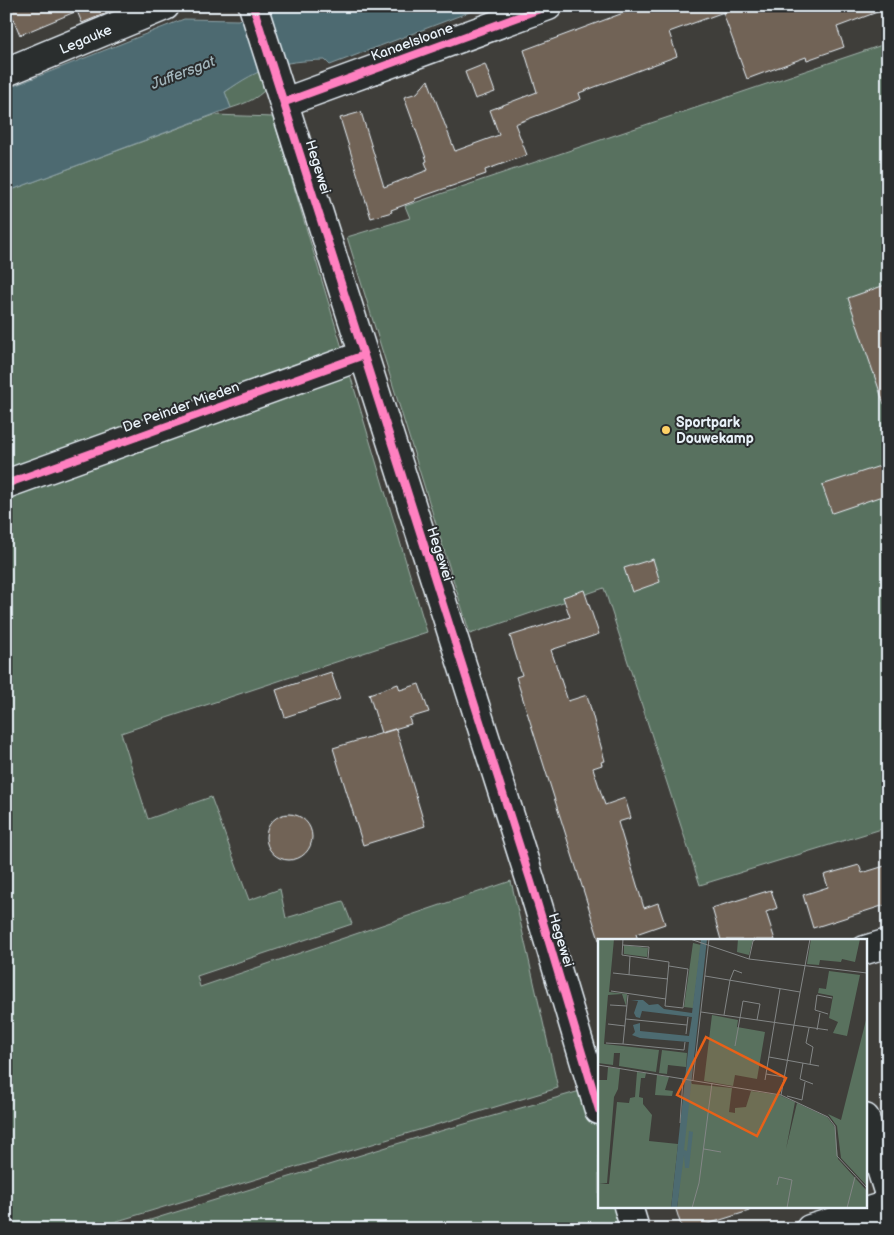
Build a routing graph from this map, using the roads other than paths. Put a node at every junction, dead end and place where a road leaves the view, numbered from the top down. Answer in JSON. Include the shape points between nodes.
{"nodes":[{"id":1,"x":165,"y":6,"type":"edge"},
{"id":2,"x":254,"y":6,"type":"edge"},
{"id":3,"x":548,"y":6,"type":"edge"},
{"id":4,"x":6,"y":72,"type":"edge"},
{"id":5,"x":282,"y":95,"type":"junction"},
{"id":6,"x":364,"y":355,"type":"junction"},
{"id":7,"x":6,"y":484,"type":"edge"},
{"id":8,"x":888,"y":943,"type":"edge"},
{"id":9,"x":866,"y":950,"type":"edge"},
{"id":10,"x":598,"y":1107,"type":"edge"},
{"id":11,"x":866,"y":1121,"type":"edge"},
{"id":12,"x":888,"y":1191,"type":"edge"},
{"id":13,"x":888,"y":1205,"type":"edge"},
{"id":14,"x":629,"y":1208,"type":"edge"},
{"id":15,"x":635,"y":1229,"type":"edge"},
{"id":16,"x":810,"y":1229,"type":"edge"}],
"edges":[{"from":1,"to":4,"type":"street","name":"Legauke"},
{"from":2,"to":5,"type":"street","name":"Hegewei"},
{"from":3,"to":5,"type":"street","name":"Kanaelsloane"},
{"from":5,"to":6,"type":"street","name":"Hegewei"},
{"from":6,"to":7,"type":"street","name":"De Peinder Mieden"},
{"from":6,"to":10,"type":"street","name":"Hegewei"},
{"from":8,"to":9,"type":"street"},
{"from":11,"to":12,"type":"street"},
{"from":13,"to":16,"type":"street"},
{"from":14,"to":15,"type":"street"}]}
